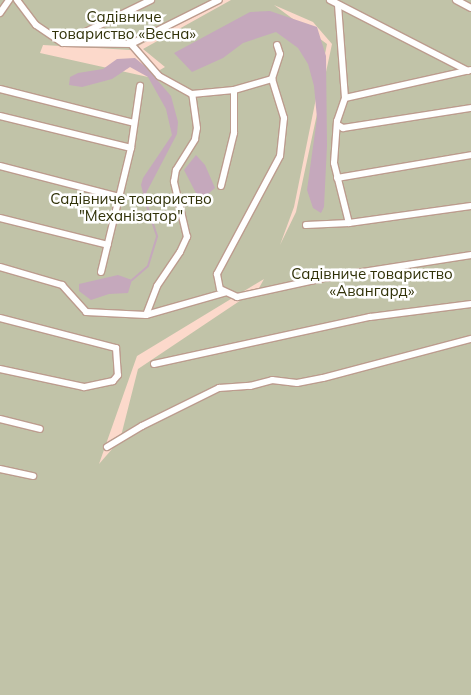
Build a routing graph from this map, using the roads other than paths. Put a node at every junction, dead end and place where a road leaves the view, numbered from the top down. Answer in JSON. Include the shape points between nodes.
{"nodes":[{"id":1,"x":9,"y":0,"type":"edge"},
{"id":2,"x":17,"y":0,"type":"edge"},
{"id":3,"x":150,"y":0,"type":"edge"},
{"id":4,"x":220,"y":0,"type":"edge"},
{"id":5,"x":330,"y":0,"type":"edge"},
{"id":6,"x":456,"y":0,"type":"edge"},
{"id":7,"x":338,"y":5,"type":"junction"},
{"id":8,"x":471,"y":8,"type":"edge"},
{"id":9,"x":0,"y":14,"type":"edge"},
{"id":10,"x":63,"y":43,"type":"junction"},
{"id":11,"x":131,"y":44,"type":"junction"},
{"id":12,"x":277,"y":45,"type":"dead end"},
{"id":13,"x":470,"y":70,"type":"edge"},
{"id":14,"x":272,"y":79,"type":"junction"},
{"id":15,"x":140,"y":86,"type":"dead end"},
{"id":16,"x":0,"y":90,"type":"edge"},
{"id":17,"x":234,"y":90,"type":"junction"},
{"id":18,"x":192,"y":94,"type":"junction"},
{"id":19,"x":345,"y":98,"type":"junction"},
{"id":20,"x":471,"y":108,"type":"edge"},
{"id":21,"x":0,"y":116,"type":"edge"},
{"id":22,"x":134,"y":123,"type":"junction"},
{"id":23,"x":338,"y":125,"type":"junction"},
{"id":24,"x":131,"y":148,"type":"junction"},
{"id":25,"x":471,"y":155,"type":"edge"},
{"id":26,"x":0,"y":166,"type":"edge"},
{"id":27,"x":337,"y":178,"type":"junction"},
{"id":28,"x":221,"y":186,"type":"dead end"},
{"id":29,"x":120,"y":197,"type":"junction"},
{"id":30,"x":471,"y":206,"type":"edge"},
{"id":31,"x":0,"y":218,"type":"edge"},
{"id":32,"x":348,"y":223,"type":"junction"},
{"id":33,"x":306,"y":225,"type":"dead end"},
{"id":34,"x":108,"y":245,"type":"junction"},
{"id":35,"x":471,"y":255,"type":"edge"},
{"id":36,"x":0,"y":267,"type":"edge"},
{"id":37,"x":101,"y":272,"type":"dead end"},
{"id":38,"x":224,"y":293,"type":"junction"},
{"id":39,"x":471,"y":304,"type":"edge"},
{"id":40,"x":146,"y":315,"type":"junction"},
{"id":41,"x":0,"y":318,"type":"edge"},
{"id":42,"x":471,"y":338,"type":"edge"},
{"id":43,"x":154,"y":364,"type":"dead end"},
{"id":44,"x":0,"y":369,"type":"edge"},
{"id":45,"x":0,"y":419,"type":"edge"},
{"id":46,"x":40,"y":429,"type":"dead end"},
{"id":47,"x":107,"y":447,"type":"dead end"},
{"id":48,"x":0,"y":469,"type":"edge"},
{"id":49,"x":33,"y":476,"type":"dead end"}],
"edges":[{"from":1,"to":9,"type":"street"},
{"from":2,"to":10,"type":"street","via":[[36,25]]},
{"from":3,"to":10,"type":"street"},
{"from":4,"to":11,"type":"street"},
{"from":5,"to":7,"type":"street"},
{"from":6,"to":8,"type":"street"},
{"from":7,"to":13,"type":"street"},
{"from":7,"to":19,"type":"street"},
{"from":10,"to":11,"type":"street"},
{"from":11,"to":18,"type":"street","via":[[159,76]]},
{"from":12,"to":14,"type":"street","via":[[280,54]]},
{"from":13,"to":19,"type":"street"},
{"from":14,"to":17,"type":"street"},
{"from":14,"to":38,"type":"street","via":[[284,118],[280,156],[217,274]]},
{"from":15,"to":22,"type":"street"},
{"from":16,"to":22,"type":"street"},
{"from":17,"to":18,"type":"street"},
{"from":17,"to":28,"type":"street","via":[[234,133]]},
{"from":18,"to":40,"type":"street","via":[[197,128],[195,139],[176,170],[174,182],[186,236],[180,252],[157,286]]},
{"from":19,"to":23,"type":"street"},
{"from":20,"to":23,"type":"street","via":[[343,128]]},
{"from":21,"to":24,"type":"street"},
{"from":22,"to":24,"type":"street"},
{"from":23,"to":27,"type":"street","via":[[334,163]]},
{"from":24,"to":29,"type":"street"},
{"from":25,"to":27,"type":"street"},
{"from":26,"to":29,"type":"street"},
{"from":27,"to":32,"type":"street"},
{"from":29,"to":34,"type":"street"},
{"from":30,"to":32,"type":"street"},
{"from":31,"to":34,"type":"street"},
{"from":32,"to":33,"type":"street"},
{"from":34,"to":37,"type":"street"},
{"from":35,"to":38,"type":"street","via":[[324,278],[236,297]]},
{"from":36,"to":40,"type":"street","via":[[62,285],[86,312]]},
{"from":38,"to":40,"type":"street"},
{"from":39,"to":43,"type":"street","via":[[361,319]]},
{"from":41,"to":44,"type":"street","via":[[116,348],[118,375],[113,381],[84,387]]},
{"from":42,"to":47,"type":"street","via":[[306,381],[272,380],[250,386],[219,388]]},
{"from":45,"to":46,"type":"street"},
{"from":48,"to":49,"type":"street"}]}
